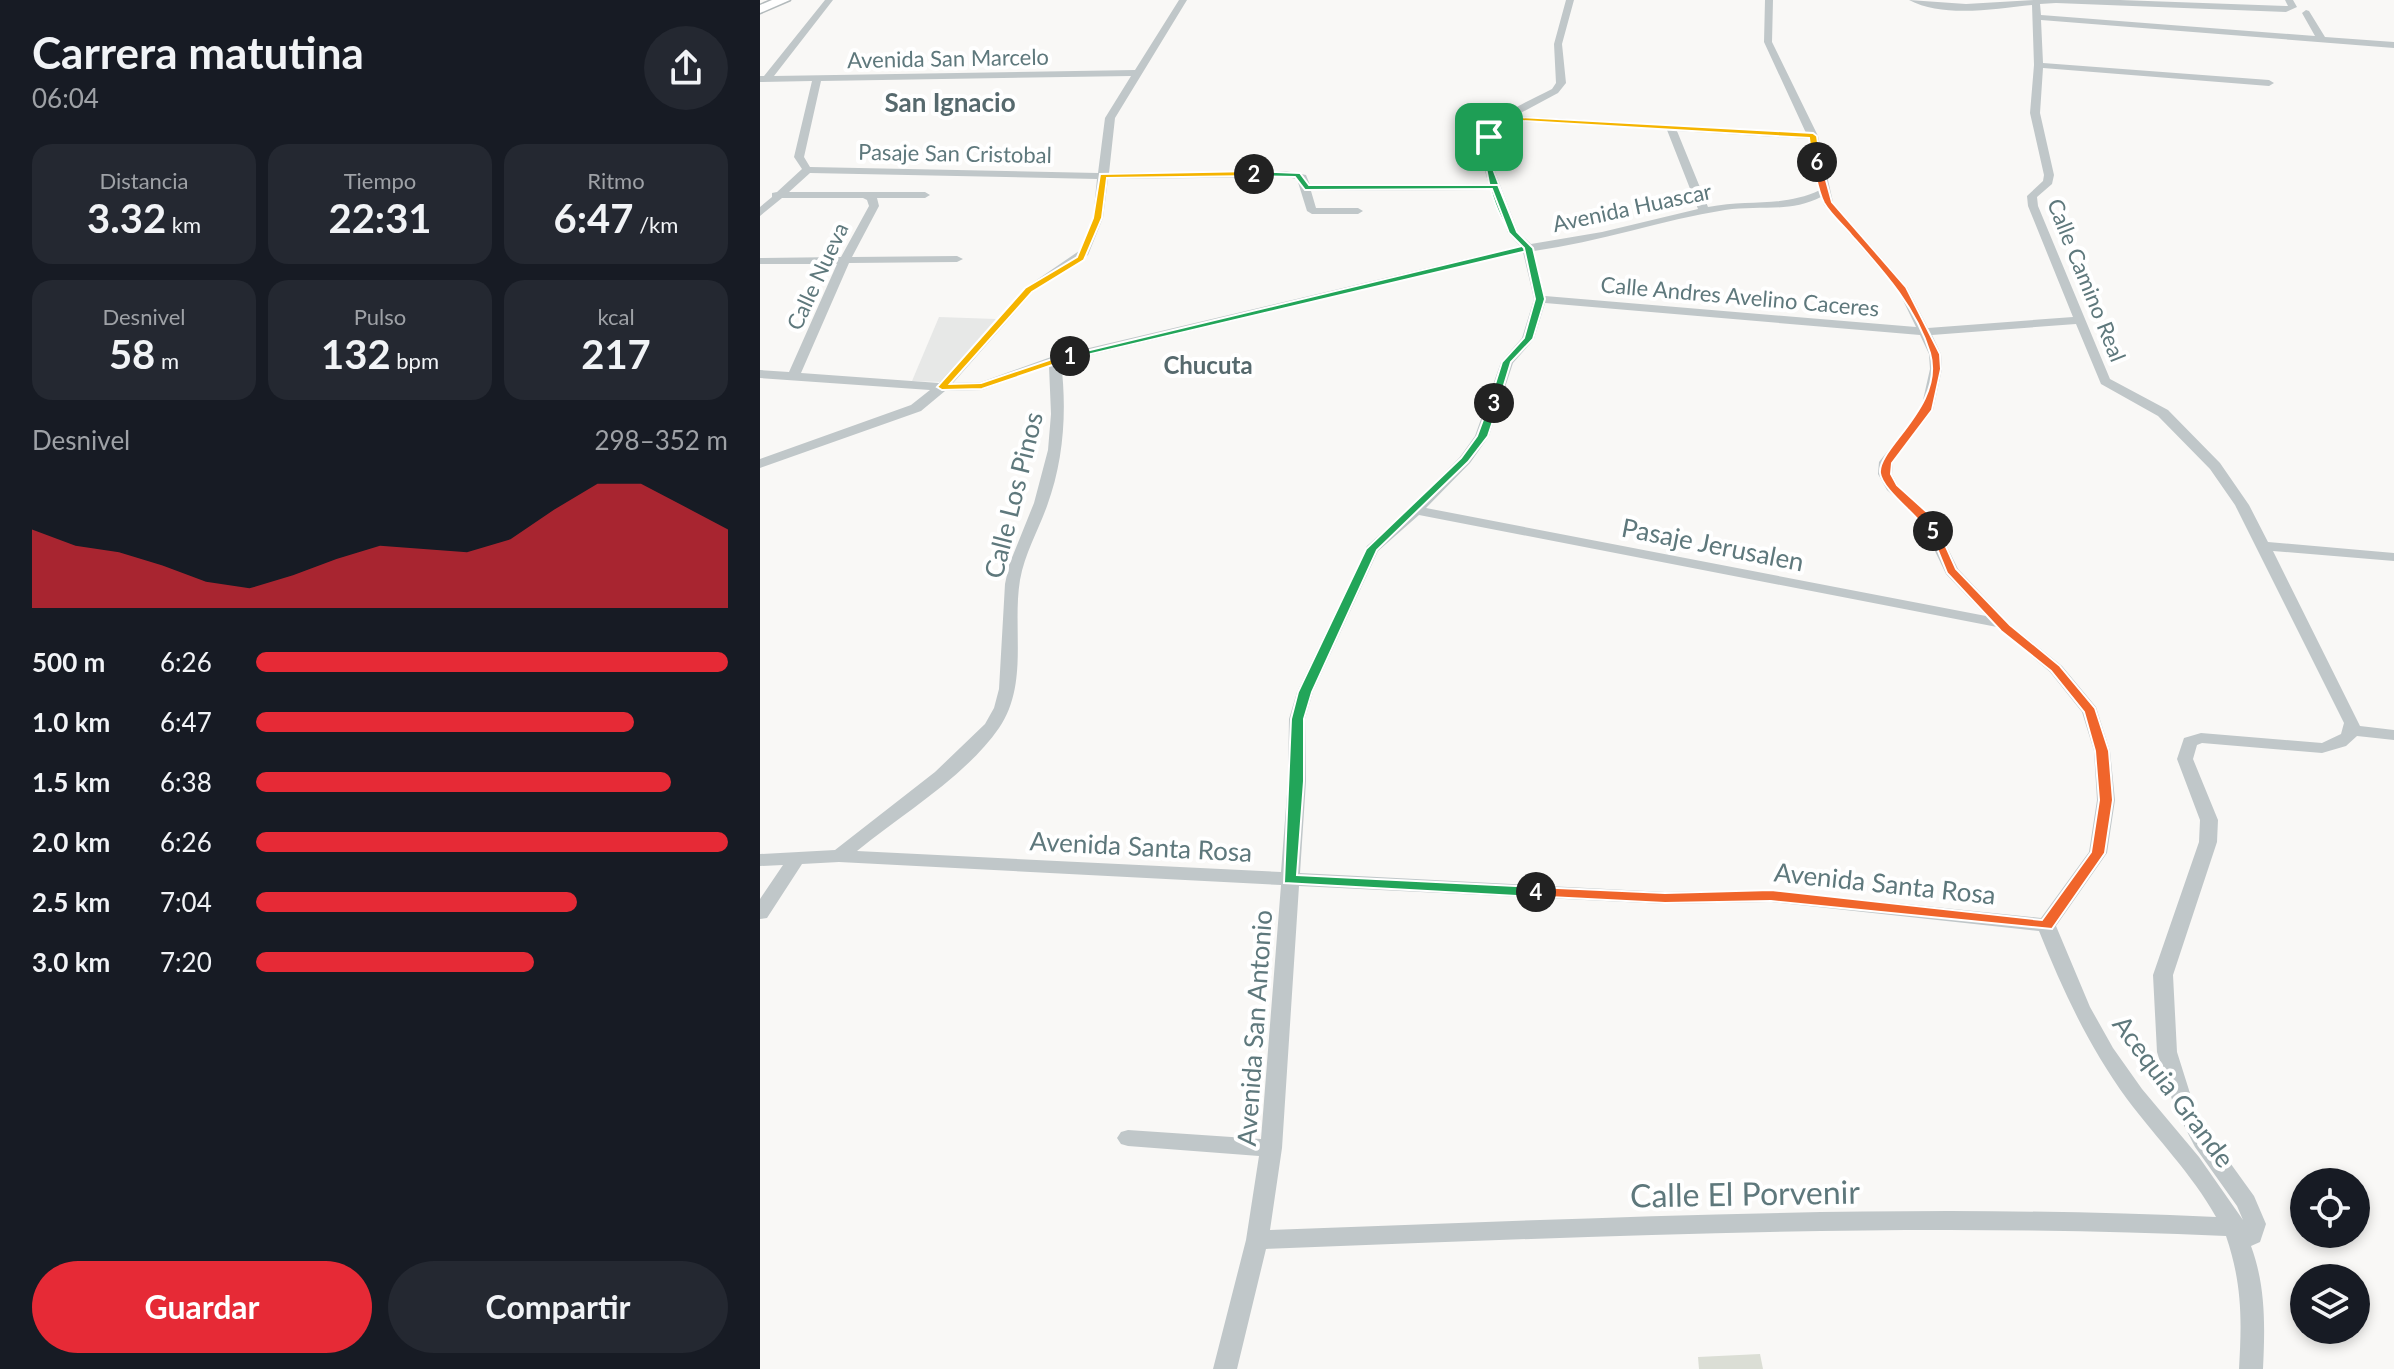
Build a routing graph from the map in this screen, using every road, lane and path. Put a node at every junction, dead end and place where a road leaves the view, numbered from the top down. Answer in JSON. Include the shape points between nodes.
{"nodes":[{"id":1,"x":784,"y":0,"type":"edge"},
{"id":2,"x":829,"y":0,"type":"edge"},
{"id":3,"x":1183,"y":0,"type":"edge"},
{"id":4,"x":1570,"y":0,"type":"edge"},
{"id":5,"x":1769,"y":0,"type":"edge"},
{"id":6,"x":1913,"y":0,"type":"edge"},
{"id":7,"x":2289,"y":0,"type":"edge"},
{"id":8,"x":2168,"y":2,"type":"edge"},
{"id":9,"x":2218,"y":3,"type":"edge"},
{"id":10,"x":760,"y":9,"type":"edge"},
{"id":11,"x":2037,"y":11,"type":"junction"},
{"id":12,"x":2306,"y":13,"type":"dead end"},
{"id":13,"x":2322,"y":40,"type":"junction"},
{"id":14,"x":2394,"y":45,"type":"edge"},
{"id":15,"x":2039,"y":65,"type":"junction"},
{"id":16,"x":1136,"y":73,"type":"junction"},
{"id":17,"x":764,"y":79,"type":"edge"},
{"id":18,"x":817,"y":79,"type":"junction"},
{"id":19,"x":2269,"y":83,"type":"dead end"},
{"id":20,"x":1503,"y":118,"type":"junction"},
{"id":21,"x":1671,"y":128,"type":"junction"},
{"id":22,"x":1813,"y":136,"type":"junction"},
{"id":23,"x":807,"y":170,"type":"junction"},
{"id":24,"x":1103,"y":176,"type":"junction"},
{"id":25,"x":1495,"y":187,"type":"junction"},
{"id":26,"x":1305,"y":188,"type":"junction"},
{"id":27,"x":1825,"y":191,"type":"junction"},
{"id":28,"x":776,"y":195,"type":"junction"},
{"id":29,"x":925,"y":195,"type":"dead end"},
{"id":30,"x":867,"y":196,"type":"junction"},
{"id":31,"x":1358,"y":211,"type":"dead end"},
{"id":32,"x":1705,"y":212,"type":"junction"},
{"id":33,"x":760,"y":213,"type":"edge"},
{"id":34,"x":1528,"y":248,"type":"junction"},
{"id":35,"x":845,"y":259,"type":"junction"},
{"id":36,"x":957,"y":259,"type":"dead end"},
{"id":37,"x":760,"y":261,"type":"edge"},
{"id":38,"x":1540,"y":299,"type":"junction"},
{"id":39,"x":2080,"y":320,"type":"junction"},
{"id":40,"x":1927,"y":332,"type":"junction"},
{"id":41,"x":1055,"y":360,"type":"junction"},
{"id":42,"x":761,"y":376,"type":"edge"},
{"id":43,"x":793,"y":377,"type":"junction"},
{"id":44,"x":942,"y":387,"type":"junction"},
{"id":45,"x":760,"y":464,"type":"edge"},
{"id":46,"x":1416,"y":510,"type":"junction"},
{"id":47,"x":2263,"y":546,"type":"junction"},
{"id":48,"x":2394,"y":557,"type":"edge"},
{"id":49,"x":2000,"y":623,"type":"junction"},
{"id":50,"x":2352,"y":730,"type":"junction"},
{"id":51,"x":2394,"y":735,"type":"edge"},
{"id":52,"x":839,"y":856,"type":"junction"},
{"id":53,"x":797,"y":857,"type":"junction"},
{"id":54,"x":760,"y":860,"type":"edge"},
{"id":55,"x":1289,"y":880,"type":"junction"},
{"id":56,"x":760,"y":913,"type":"edge"},
{"id":57,"x":2046,"y":925,"type":"junction"},
{"id":58,"x":1128,"y":1138,"type":"dead end"},
{"id":59,"x":1271,"y":1148,"type":"junction"},
{"id":60,"x":2238,"y":1234,"type":"junction"},
{"id":61,"x":1257,"y":1240,"type":"junction"},
{"id":62,"x":1225,"y":1369,"type":"edge"},
{"id":63,"x":2251,"y":1369,"type":"edge"}],
"edges":[{"from":1,"to":10,"type":"highway"},
{"from":2,"to":17,"type":"street"},
{"from":3,"to":16,"type":"street"},
{"from":4,"to":20,"type":"street","via":[[1558,44],[1558,88]]},
{"from":5,"to":22,"type":"street","via":[[1768,42]]},
{"from":6,"to":11,"type":"street","via":[[1975,7],[2008,3]]},
{"from":7,"to":9,"type":"street","via":[[2291,8]]},
{"from":8,"to":9,"type":"street"},
{"from":8,"to":11,"type":"street","via":[[2056,0]]},
{"from":11,"to":13,"type":"street"},
{"from":11,"to":15,"type":"street","name":"Calle Camino Real"},
{"from":12,"to":13,"type":"street"},
{"from":13,"to":14,"type":"street"},
{"from":15,"to":19,"type":"street"},
{"from":15,"to":39,"type":"street","name":"Calle Camino Real","via":[[2035,113],[2049,175],[2032,196],[2033,206]]},
{"from":16,"to":18,"type":"street","name":"Avenida San Marcelo"},
{"from":16,"to":24,"type":"street","via":[[1110,118]]},
{"from":17,"to":18,"type":"street","name":"Avenida San Marcelo"},
{"from":18,"to":23,"type":"street","via":[[799,157]]},
{"from":20,"to":21,"type":"street"},
{"from":20,"to":25,"type":"street","name":"Avenida San Antonio","via":[[1489,137],[1488,166]]},
{"from":21,"to":22,"type":"street"},
{"from":21,"to":32,"type":"street"},
{"from":22,"to":27,"type":"street"},
{"from":23,"to":24,"type":"street","name":"Pasaje San Cristobal"},
{"from":23,"to":28,"type":"street"},
{"from":24,"to":26,"type":"street","name":"Pasaje San Cristobal","via":[[1286,174],[1302,177]]},
{"from":24,"to":44,"type":"street","via":[[1098,218],[1081,258],[1029,290]]},
{"from":25,"to":26,"type":"street"},
{"from":25,"to":34,"type":"street","name":"Avenida San Antonio","via":[[1513,233]]},
{"from":26,"to":31,"type":"street","via":[[1312,211]]},
{"from":27,"to":32,"type":"street","name":"Avenida Huascar","via":[[1786,207],[1726,206]]},
{"from":27,"to":40,"type":"street","via":[[1828,203],[1903,289]]},
{"from":28,"to":30,"type":"street"},
{"from":28,"to":33,"type":"street"},
{"from":29,"to":30,"type":"street"},
{"from":30,"to":35,"type":"street","name":"Calle Nueva","via":[[874,206]]},
{"from":32,"to":34,"type":"street","name":"Avenida Huascar"},
{"from":34,"to":38,"type":"street","name":"Avenida San Antonio"},
{"from":34,"to":41,"type":"street","name":"Avenida Huascar"},
{"from":35,"to":36,"type":"street"},
{"from":35,"to":37,"type":"street"},
{"from":35,"to":43,"type":"street","name":"Calle Nueva"},
{"from":38,"to":40,"type":"street","name":"Calle Andres Avelino Caceres"},
{"from":38,"to":46,"type":"street","name":"Avenida San Antonio","via":[[1528,339],[1503,371],[1482,436]]},
{"from":39,"to":40,"type":"street","name":"Calle Andres Avelino Caceres"},
{"from":39,"to":47,"type":"street","name":"Calle Camino Real","via":[[2105,381],[2163,413],[2215,466]]},
{"from":40,"to":49,"type":"street","via":[[1936,369],[1927,410],[1886,462],[1885,474],[1925,516],[1951,571]]},
{"from":41,"to":44,"type":"street","name":"Avenida Huascar","via":[[982,386]]},
{"from":41,"to":52,"type":"street","name":"Calle Los Pinos","via":[[1060,401],[1056,445],[1042,501],[1015,568],[1006,697],[993,725],[966,752]]},
{"from":42,"to":43,"type":"street","name":"Avenida Huascar"},
{"from":43,"to":44,"type":"street","name":"Avenida Huascar"},
{"from":44,"to":45,"type":"street","via":[[916,408]]},
{"from":46,"to":49,"type":"street","name":"Pasaje Jerusalen"},
{"from":46,"to":55,"type":"street","name":"Avenida San Antonio","via":[[1372,549],[1305,692],[1297,719]]},
{"from":47,"to":48,"type":"street"},
{"from":47,"to":50,"type":"street","name":"Calle Camino Real"},
{"from":49,"to":57,"type":"street","via":[[2056,669],[2090,711],[2102,751],[2106,800],[2098,853]]},
{"from":50,"to":51,"type":"street"},
{"from":50,"to":60,"type":"street","via":[[2339,744],[2322,748],[2201,738],[2186,750],[2209,820],[2208,842],[2163,975],[2167,1052],[2184,1106],[2255,1224],[2252,1235]]},
{"from":52,"to":53,"type":"street","name":"Avenida Santa Rosa"},
{"from":52,"to":55,"type":"street","name":"Avenida Santa Rosa"},
{"from":53,"to":54,"type":"street","name":"Avenida Santa Rosa"},
{"from":53,"to":56,"type":"street"},
{"from":55,"to":57,"type":"street","name":"Avenida Santa Rosa","via":[[1665,898],[1771,896]]},
{"from":55,"to":59,"type":"street","name":"Avenida San Antonio"},
{"from":57,"to":60,"type":"street","name":"Acequia Grande","via":[[2078,1004],[2107,1054],[2228,1210]]},
{"from":58,"to":59,"type":"street"},
{"from":59,"to":61,"type":"street","name":"Avenida San Antonio"},
{"from":60,"to":61,"type":"street","name":"Calle El Porvenir","via":[[2112,1219],[1737,1224]]},
{"from":60,"to":63,"type":"street","name":"Acequia Grande","via":[[2254,1285]]},
{"from":61,"to":62,"type":"street","name":"Avenida San Antonio"}]}
